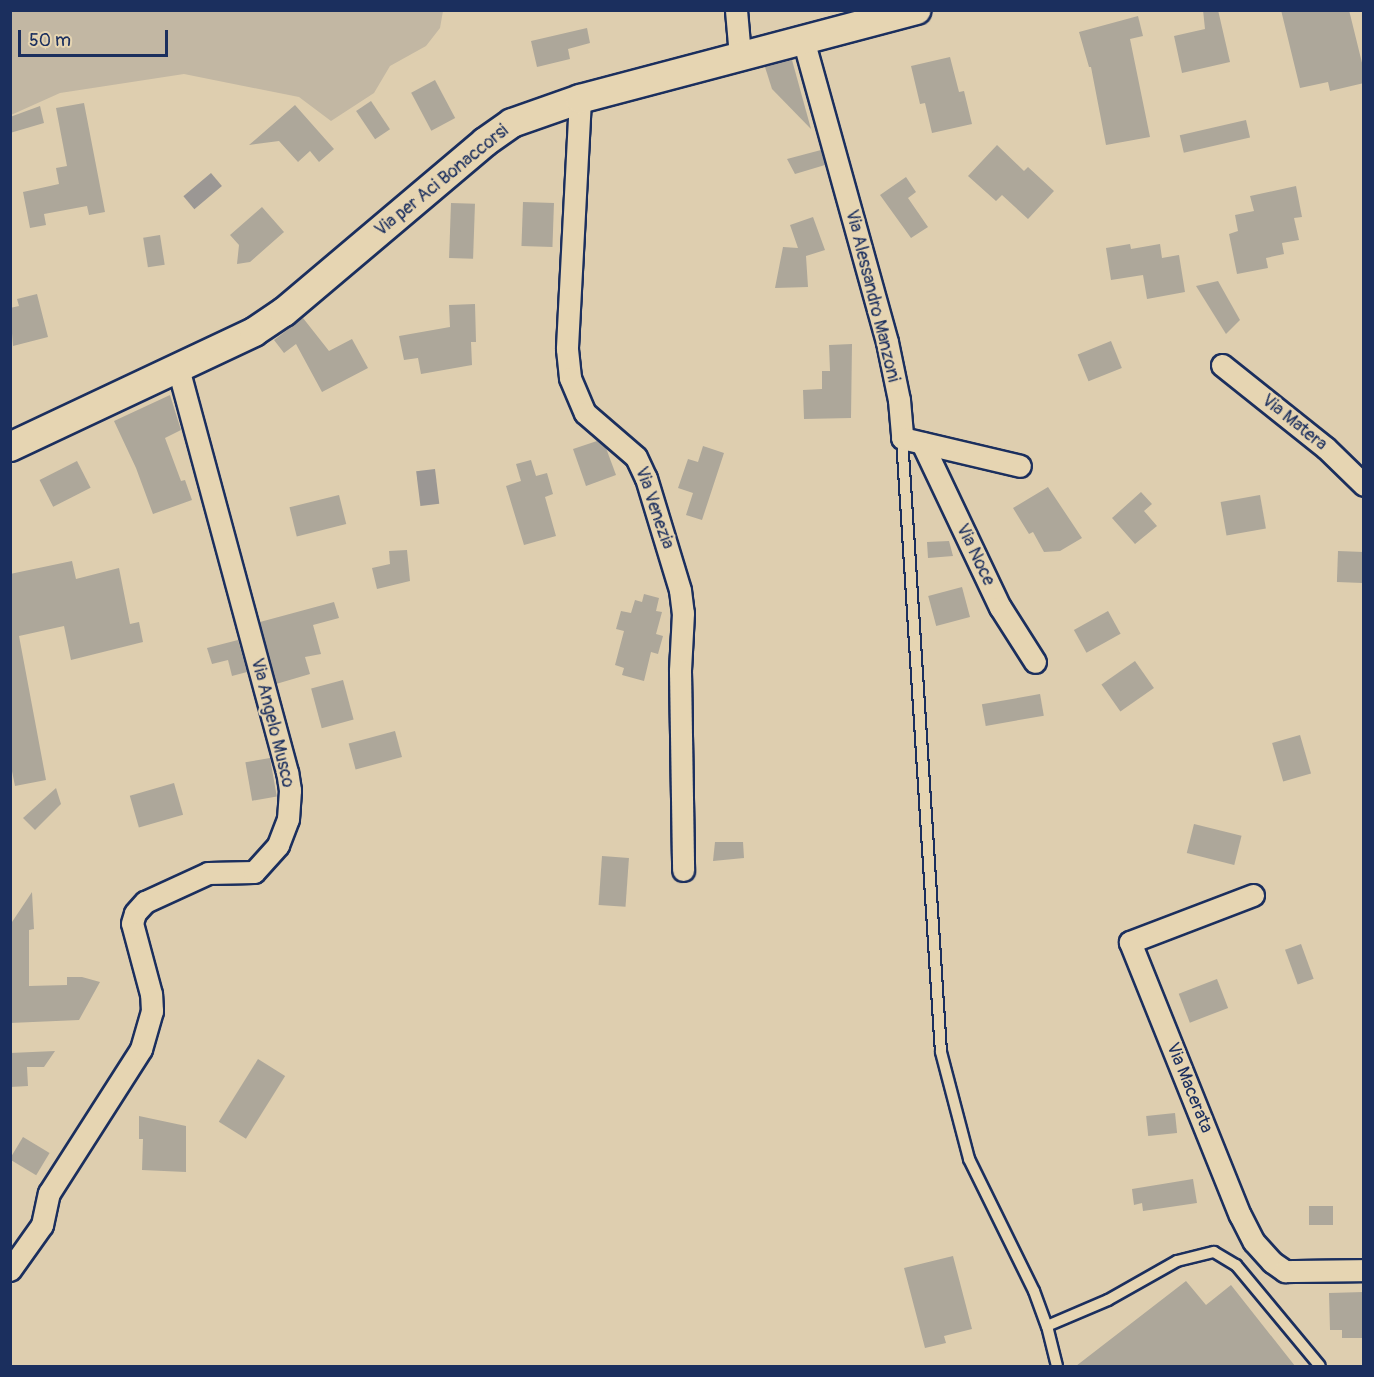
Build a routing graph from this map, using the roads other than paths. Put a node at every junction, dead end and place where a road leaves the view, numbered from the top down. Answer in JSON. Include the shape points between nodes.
{"nodes":[{"id":1,"x":736,"y":10,"type":"edge"},
{"id":2,"x":916,"y":10,"type":"edge"},
{"id":3,"x":803,"y":39,"type":"junction"},
{"id":4,"x":740,"y":56,"type":"junction"},
{"id":5,"x":580,"y":99,"type":"junction"},
{"id":6,"x":1222,"y":365,"type":"dead end"},
{"id":7,"x":178,"y":368,"type":"junction"},
{"id":8,"x":912,"y":440,"type":"junction"},
{"id":9,"x":10,"y":447,"type":"edge"},
{"id":10,"x":1020,"y":466,"type":"dead end"},
{"id":11,"x":1364,"y":485,"type":"edge"},
{"id":12,"x":1035,"y":662,"type":"dead end"},
{"id":13,"x":682,"y":870,"type":"dead end"},
{"id":14,"x":1253,"y":894,"type":"dead end"},
{"id":15,"x":10,"y":1270,"type":"edge"},
{"id":16,"x":1364,"y":1270,"type":"edge"},
{"id":17,"x":1047,"y":1326,"type":"junction"},
{"id":18,"x":1050,"y":1366,"type":"edge"},
{"id":19,"x":1057,"y":1366,"type":"edge"},
{"id":20,"x":1320,"y":1366,"type":"edge"}],
"edges":[{"from":1,"to":4,"type":"street"},
{"from":2,"to":3,"type":"main road","name":"Via per Aci Bonaccorsi"},
{"from":3,"to":4,"type":"main road","name":"Via per Aci Bonaccorsi"},
{"from":3,"to":8,"type":"street","name":"Via Alessandro Manzoni"},
{"from":4,"to":5,"type":"main road","name":"Via per Aci Bonaccorsi"},
{"from":5,"to":7,"type":"main road","name":"Via per Aci Bonaccorsi","via":[[512,123],[284,312],[254,332]]},
{"from":5,"to":13,"type":"street","name":"Via Venezia","via":[[567,350],[570,378],[585,413],[636,457],[680,590]]},
{"from":6,"to":11,"type":"street","name":"Via Matera","via":[[1326,448]]},
{"from":7,"to":9,"type":"main road","name":"Via per Aci Bonaccorsi"},
{"from":7,"to":15,"type":"street","name":"Via Angelo Musco","via":[[287,772],[288,819],[278,845],[254,872],[208,873],[145,902],[135,913],[132,923],[152,1011],[141,1049],[50,1193],[42,1226]]},
{"from":8,"to":10,"type":"street"},
{"from":8,"to":12,"type":"street","name":"Via Noce","via":[[1000,607]]},
{"from":8,"to":17,"type":"lane","via":[[941,1052],[969,1159],[1034,1291]]},
{"from":14,"to":16,"type":"street","name":"Via Macerata","via":[[1130,942],[1254,1242],[1285,1271]]},
{"from":17,"to":18,"type":"lane"},
{"from":17,"to":19,"type":"lane"},
{"from":17,"to":20,"type":"lane","via":[[1108,1300],[1177,1261],[1214,1252],[1236,1265]]}]}
